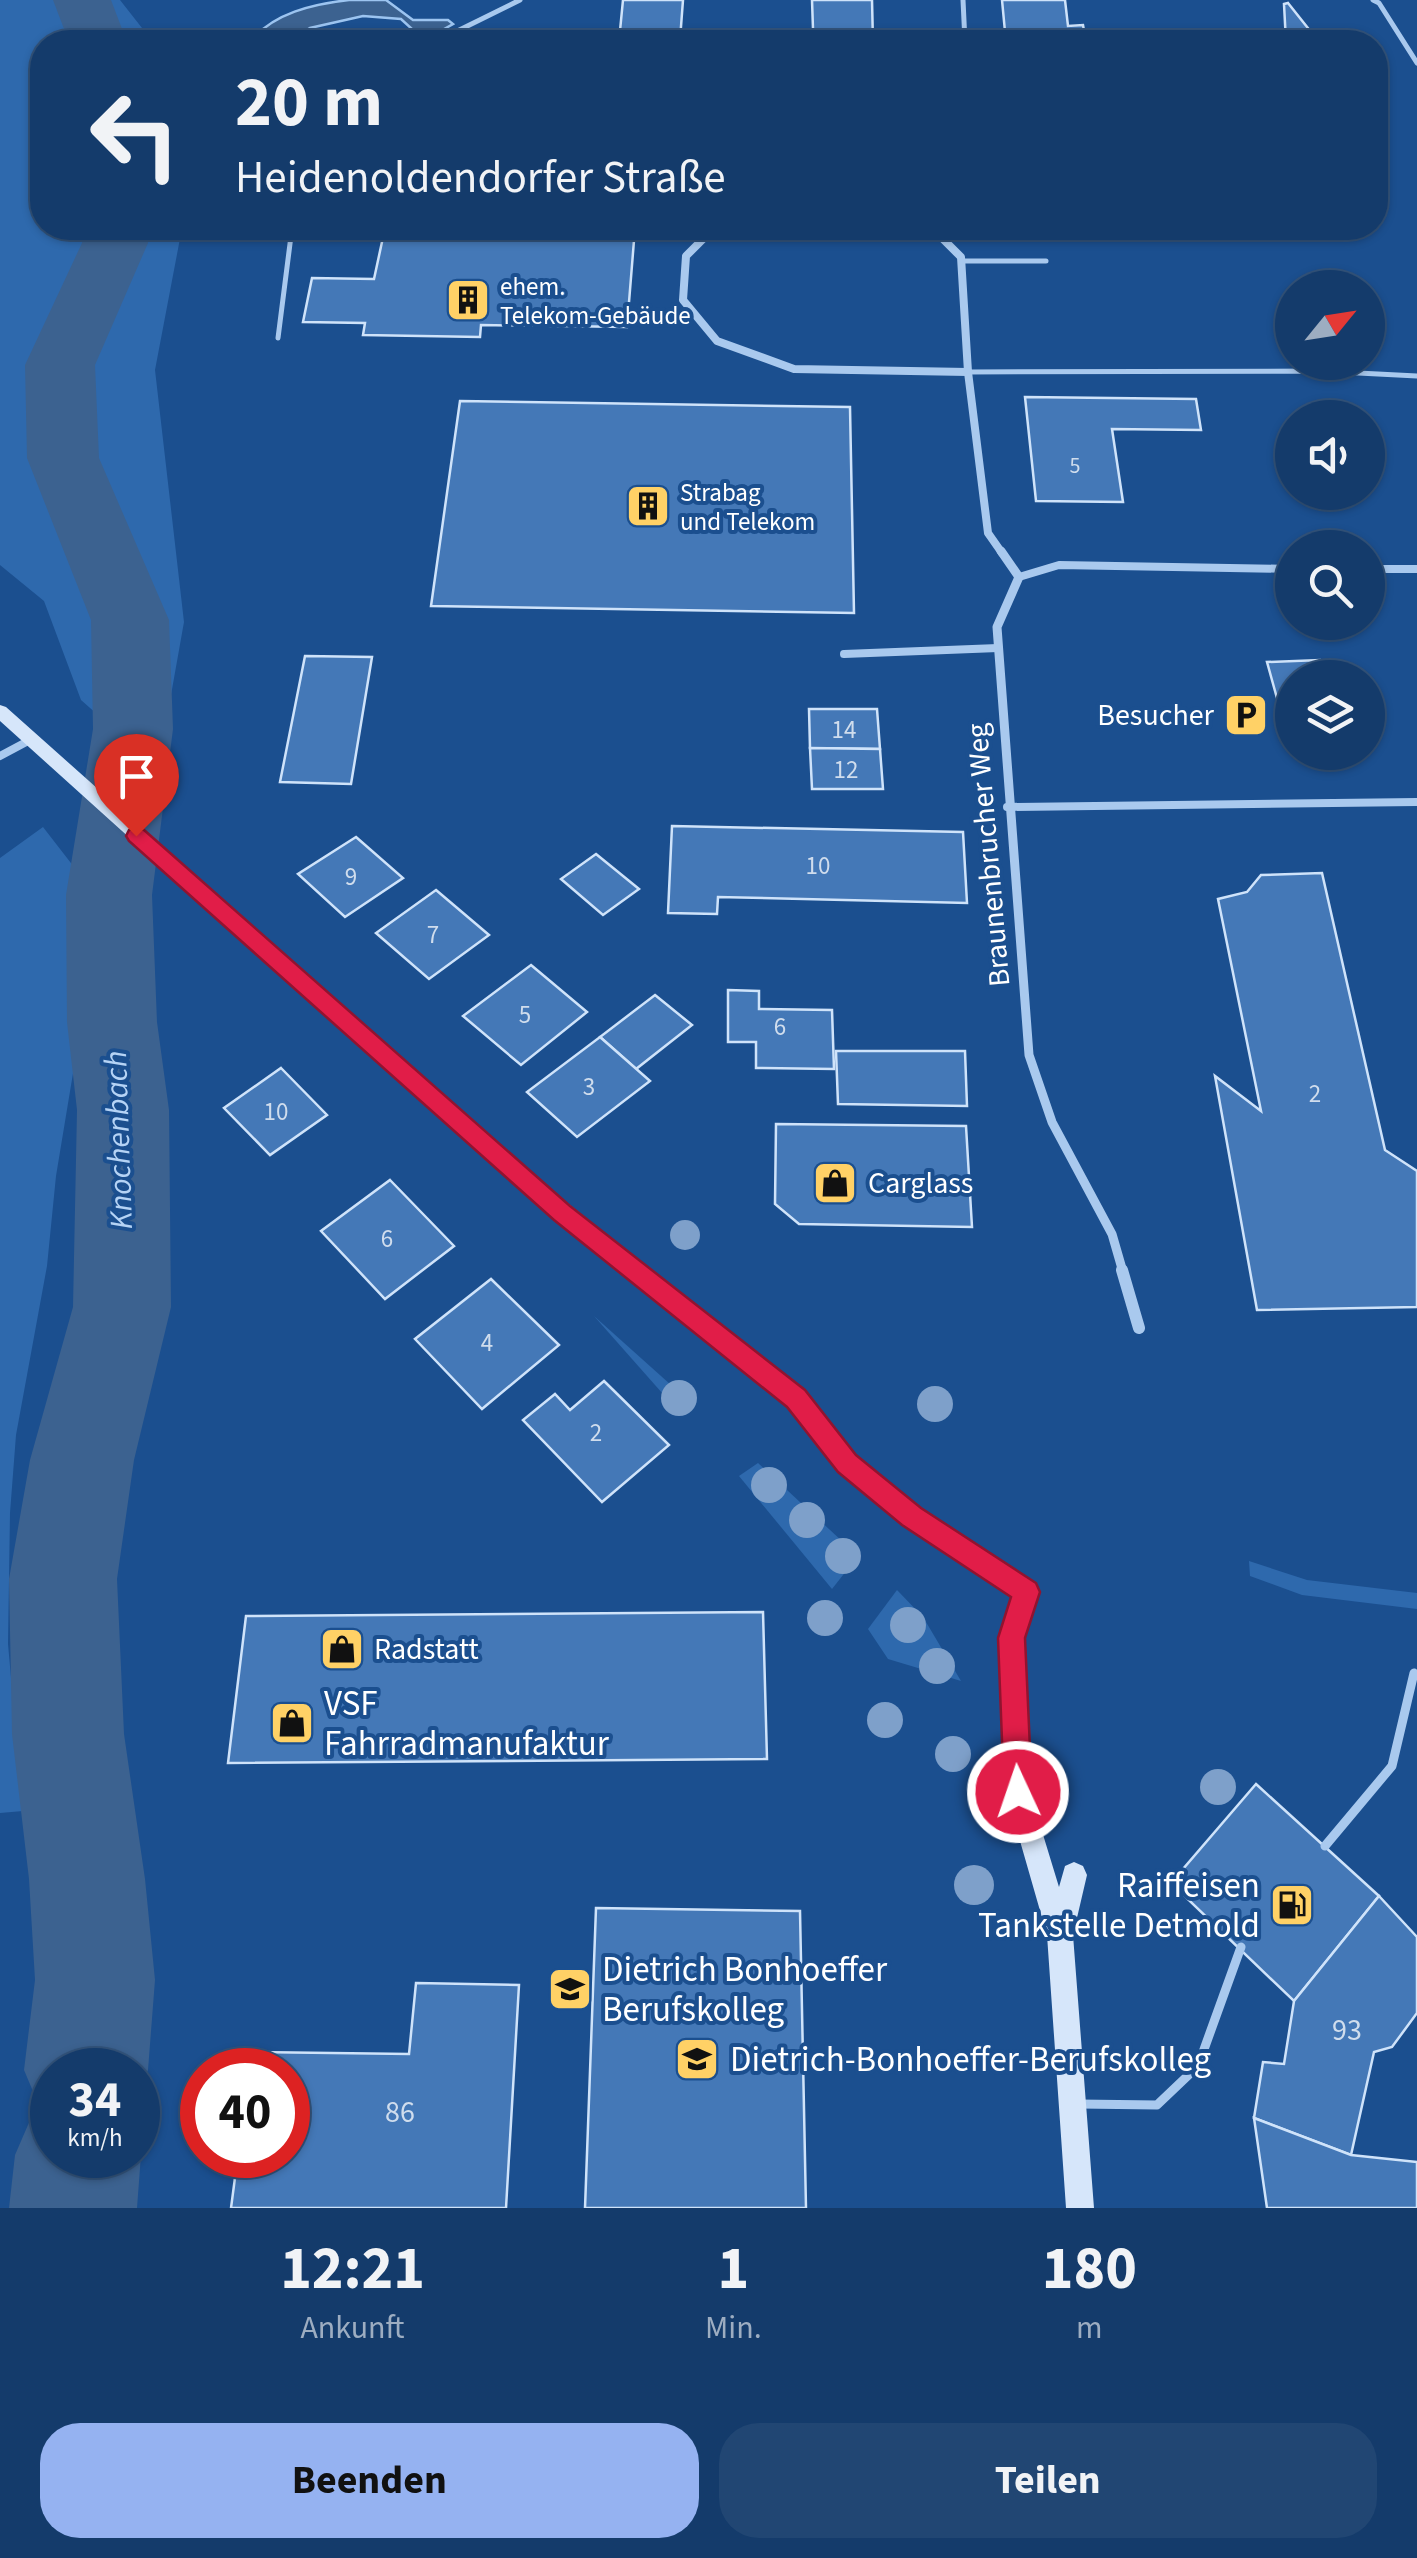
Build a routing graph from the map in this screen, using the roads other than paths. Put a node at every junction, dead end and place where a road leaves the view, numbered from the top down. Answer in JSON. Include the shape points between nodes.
{"nodes":[{"id":1,"x":520,"y":0,"type":"edge"},
{"id":2,"x":963,"y":0,"type":"edge"},
{"id":3,"x":1373,"y":0,"type":"edge"},
{"id":4,"x":453,"y":30,"type":"edge"},
{"id":5,"x":964,"y":30,"type":"edge"},
{"id":6,"x":1417,"y":63,"type":"edge"},
{"id":7,"x":290,"y":240,"type":"edge"},
{"id":8,"x":702,"y":240,"type":"edge"},
{"id":9,"x":943,"y":240,"type":"edge"},
{"id":10,"x":962,"y":261,"type":"junction"},
{"id":11,"x":1046,"y":262,"type":"dead end"},
{"id":12,"x":278,"y":338,"type":"dead end"},
{"id":13,"x":968,"y":372,"type":"junction"},
{"id":14,"x":1417,"y":376,"type":"edge"},
{"id":15,"x":1275,"y":569,"type":"edge"},
{"id":16,"x":1385,"y":570,"type":"edge"},
{"id":17,"x":1417,"y":570,"type":"edge"},
{"id":18,"x":1019,"y":577,"type":"junction"},
{"id":19,"x":998,"y":648,"type":"junction"},
{"id":20,"x":844,"y":654,"type":"dead end"},
{"id":21,"x":0,"y":711,"type":"edge"},
{"id":22,"x":30,"y":740,"type":"junction"},
{"id":23,"x":0,"y":756,"type":"edge"},
{"id":24,"x":1417,"y":802,"type":"edge"},
{"id":25,"x":1007,"y":807,"type":"junction"},
{"id":26,"x":1139,"y":1328,"type":"dead end"},
{"id":27,"x":1414,"y":1673,"type":"dead end"},
{"id":28,"x":1325,"y":1846,"type":"dead end"},
{"id":29,"x":1074,"y":1876,"type":"dead end"},
{"id":30,"x":1060,"y":1935,"type":"junction"},
{"id":31,"x":1241,"y":1948,"type":"dead end"},
{"id":32,"x":1072,"y":2104,"type":"junction"},
{"id":33,"x":1080,"y":2208,"type":"edge"}],
"edges":[{"from":1,"to":4,"type":"lane"},
{"from":2,"to":5,"type":"lane"},
{"from":3,"to":6,"type":"lane"},
{"from":7,"to":12,"type":"lane"},
{"from":8,"to":13,"type":"street","via":[[686,256],[683,300],[717,340],[794,369]]},
{"from":9,"to":10,"type":"street"},
{"from":10,"to":11,"type":"lane"},
{"from":10,"to":13,"type":"street"},
{"from":13,"to":14,"type":"lane"},
{"from":13,"to":18,"type":"street","via":[[988,532]]},
{"from":15,"to":18,"type":"lane","via":[[1059,565]]},
{"from":16,"to":17,"type":"lane"},
{"from":18,"to":19,"type":"street","name":"Braunenbrucher Weg","via":[[996,626]]},
{"from":19,"to":20,"type":"lane"},
{"from":19,"to":25,"type":"street","name":"Braunenbrucher Weg"},
{"from":21,"to":22,"type":"street"},
{"from":22,"to":23,"type":"lane"},
{"from":22,"to":30,"type":"street","via":[[562,1213],[796,1398],[847,1463],[1026,1592],[1011,1638],[1018,1792]]},
{"from":24,"to":25,"type":"lane"},
{"from":25,"to":26,"type":"street","name":"Braunenbrucher Weg","via":[[1029,1055],[1052,1122],[1112,1234]]},
{"from":27,"to":28,"type":"lane","via":[[1392,1766]]},
{"from":29,"to":30,"type":"street"},
{"from":30,"to":32,"type":"street"},
{"from":31,"to":32,"type":"lane","via":[[1198,2066],[1156,2105]]},
{"from":32,"to":33,"type":"street"}]}
